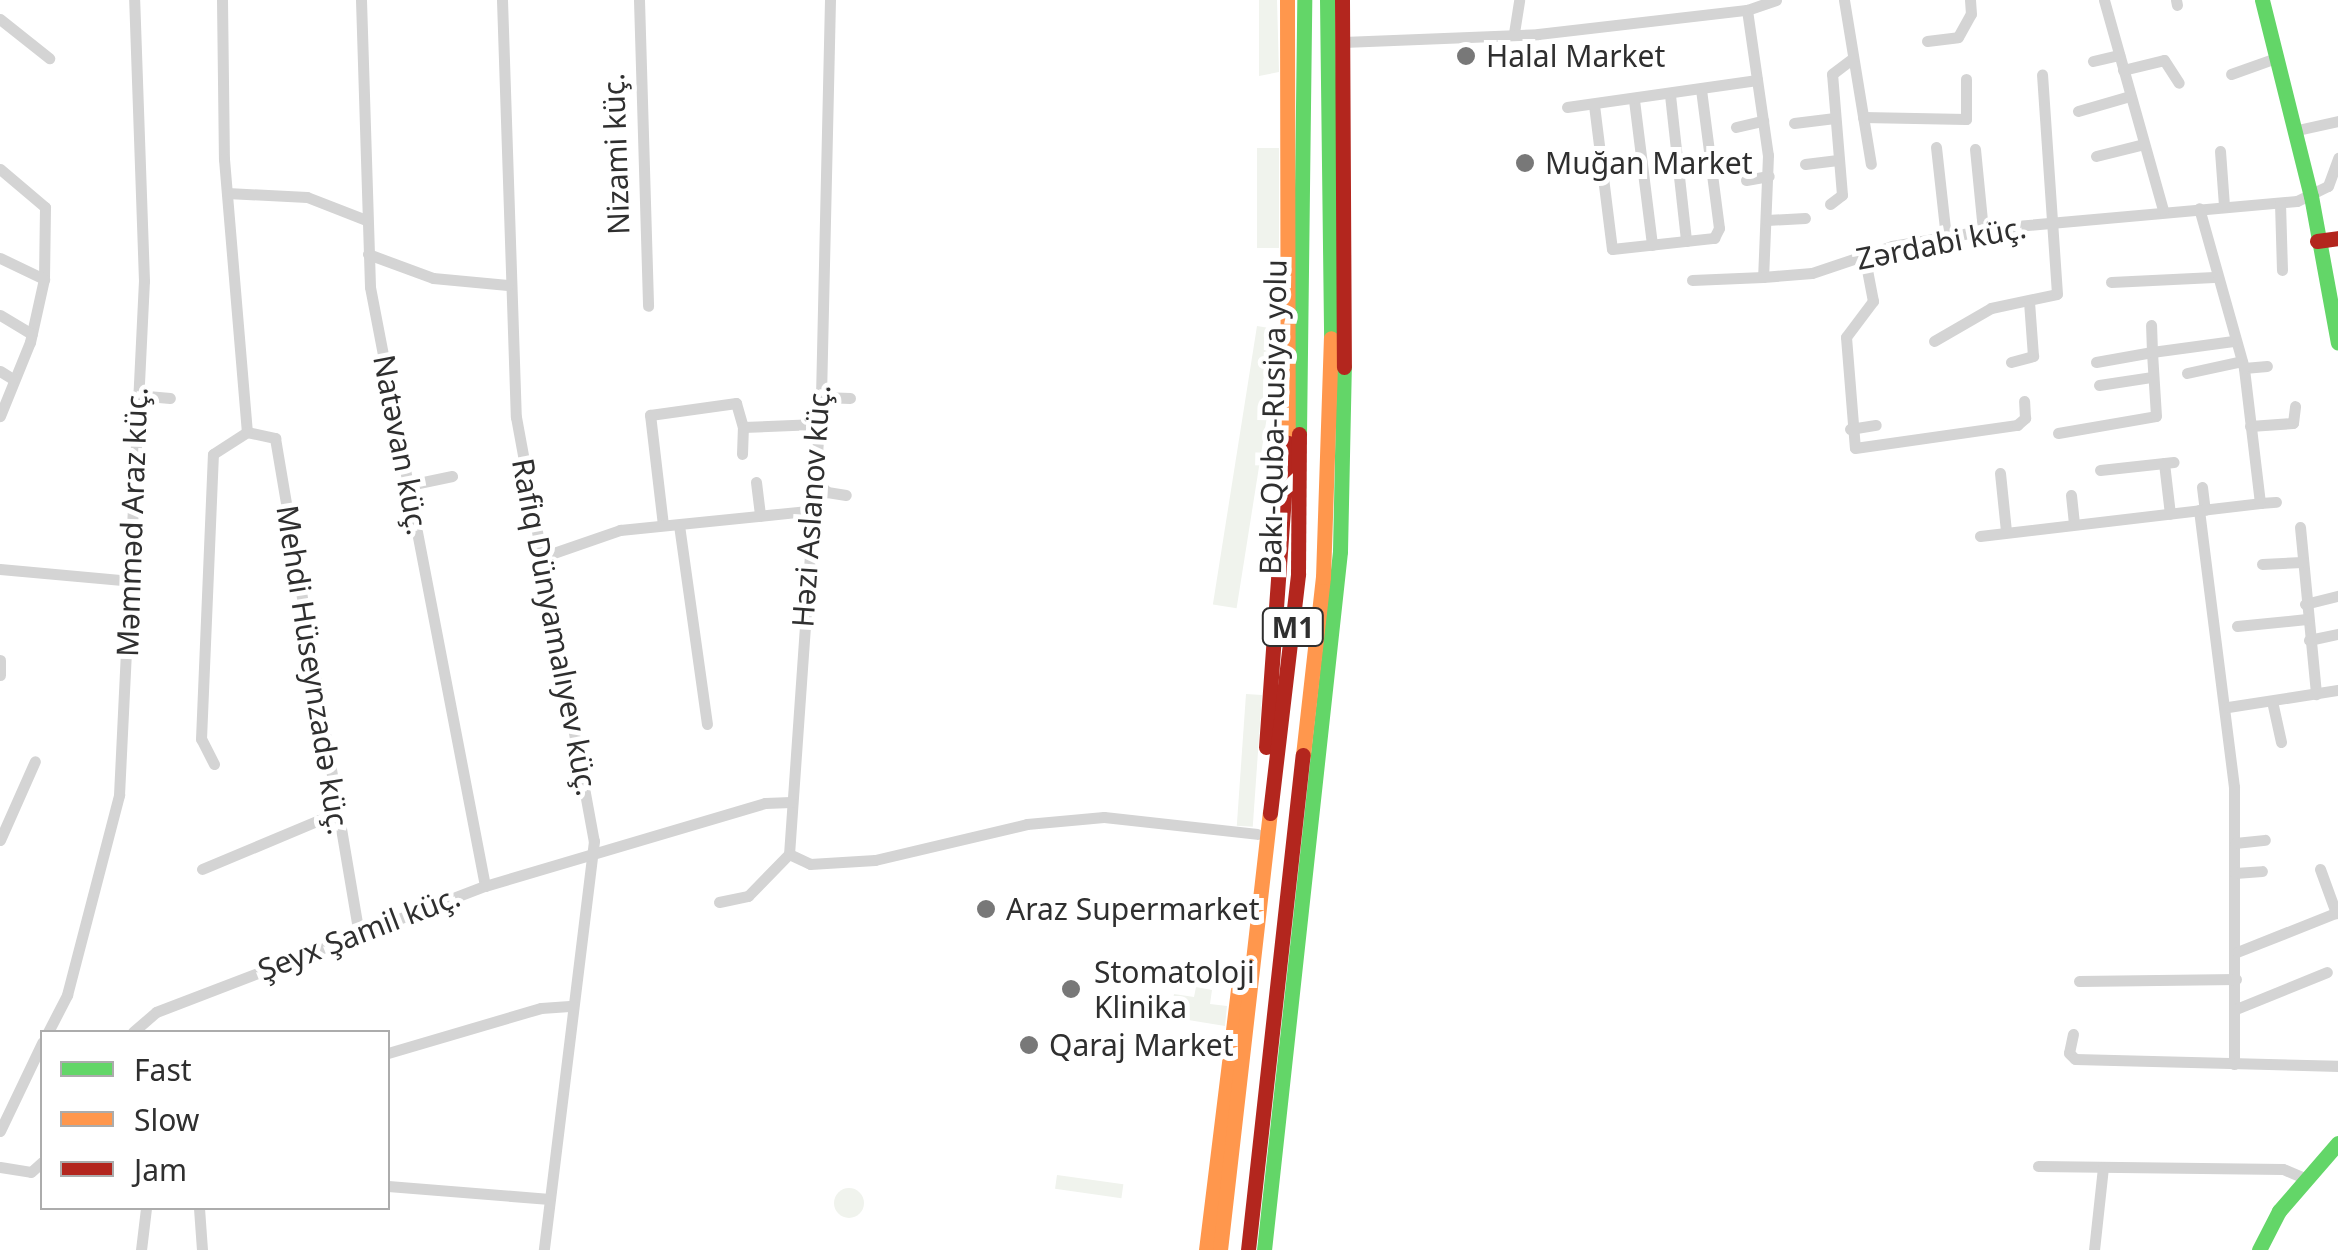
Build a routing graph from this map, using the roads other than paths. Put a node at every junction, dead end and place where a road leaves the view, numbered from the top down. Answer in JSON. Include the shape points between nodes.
{"nodes":[{"id":1,"x":134,"y":0,"type":"edge"},
{"id":2,"x":222,"y":0,"type":"edge"},
{"id":3,"x":361,"y":0,"type":"edge"},
{"id":4,"x":502,"y":0,"type":"edge"},
{"id":5,"x":640,"y":0,"type":"edge"},
{"id":6,"x":830,"y":0,"type":"edge"},
{"id":7,"x":1288,"y":0,"type":"edge"},
{"id":8,"x":1304,"y":0,"type":"edge"},
{"id":9,"x":1327,"y":0,"type":"edge"},
{"id":10,"x":1342,"y":0,"type":"edge"},
{"id":11,"x":1519,"y":0,"type":"edge"},
{"id":12,"x":1776,"y":0,"type":"edge"},
{"id":13,"x":1844,"y":0,"type":"edge"},
{"id":14,"x":1970,"y":0,"type":"edge"},
{"id":15,"x":2104,"y":0,"type":"edge"},
{"id":16,"x":2262,"y":0,"type":"edge"},
{"id":17,"x":1746,"y":10,"type":"junction"},
{"id":18,"x":0,"y":18,"type":"edge"},
{"id":19,"x":1514,"y":33,"type":"junction"},
{"id":20,"x":1343,"y":42,"type":"junction"},
{"id":21,"x":1927,"y":42,"type":"dead end"},
{"id":22,"x":2119,"y":55,"type":"junction"},
{"id":23,"x":49,"y":58,"type":"dead end"},
{"id":24,"x":2276,"y":58,"type":"junction"},
{"id":25,"x":1852,"y":59,"type":"junction"},
{"id":26,"x":2093,"y":61,"type":"dead end"},
{"id":27,"x":2123,"y":70,"type":"junction"},
{"id":28,"x":2231,"y":74,"type":"dead end"},
{"id":29,"x":2042,"y":75,"type":"dead end"},
{"id":30,"x":1966,"y":79,"type":"dead end"},
{"id":31,"x":1757,"y":80,"type":"junction"},
{"id":32,"x":2179,"y":83,"type":"dead end"},
{"id":33,"x":1701,"y":90,"type":"junction"},
{"id":34,"x":1670,"y":95,"type":"junction"},
{"id":35,"x":2130,"y":96,"type":"junction"},
{"id":36,"x":1634,"y":100,"type":"junction"},
{"id":37,"x":1594,"y":105,"type":"junction"},
{"id":38,"x":1568,"y":107,"type":"dead end"},
{"id":39,"x":2078,"y":111,"type":"dead end"},
{"id":40,"x":1835,"y":118,"type":"junction"},
{"id":41,"x":1863,"y":118,"type":"junction"},
{"id":42,"x":1763,"y":121,"type":"junction"},
{"id":43,"x":2338,"y":121,"type":"edge"},
{"id":44,"x":1794,"y":123,"type":"dead end"},
{"id":45,"x":1736,"y":127,"type":"dead end"},
{"id":46,"x":2294,"y":131,"type":"junction"},
{"id":47,"x":2144,"y":144,"type":"junction"},
{"id":48,"x":1936,"y":147,"type":"dead end"},
{"id":49,"x":1975,"y":149,"type":"dead end"},
{"id":50,"x":2220,"y":151,"type":"dead end"},
{"id":51,"x":2096,"y":156,"type":"dead end"},
{"id":52,"x":2338,"y":158,"type":"edge"},
{"id":53,"x":1838,"y":160,"type":"junction"},
{"id":54,"x":1805,"y":164,"type":"dead end"},
{"id":55,"x":1872,"y":164,"type":"dead end"},
{"id":56,"x":0,"y":169,"type":"edge"},
{"id":57,"x":1769,"y":176,"type":"junction"},
{"id":58,"x":1746,"y":180,"type":"dead end"},
{"id":59,"x":227,"y":193,"type":"junction"},
{"id":60,"x":2311,"y":196,"type":"junction"},
{"id":61,"x":2280,"y":203,"type":"junction"},
{"id":62,"x":1830,"y":204,"type":"dead end"},
{"id":63,"x":2224,"y":206,"type":"junction"},
{"id":64,"x":2199,"y":208,"type":"junction"},
{"id":65,"x":2162,"y":210,"type":"junction"},
{"id":66,"x":1805,"y":218,"type":"dead end"},
{"id":67,"x":366,"y":220,"type":"junction"},
{"id":68,"x":1766,"y":220,"type":"junction"},
{"id":69,"x":2052,"y":221,"type":"junction"},
{"id":70,"x":1983,"y":230,"type":"junction"},
{"id":71,"x":1946,"y":236,"type":"junction"},
{"id":72,"x":2338,"y":238,"type":"edge"},
{"id":73,"x":1686,"y":241,"type":"junction"},
{"id":74,"x":2317,"y":241,"type":"junction"},
{"id":75,"x":1652,"y":246,"type":"junction"},
{"id":76,"x":368,"y":254,"type":"junction"},
{"id":77,"x":1864,"y":254,"type":"junction"},
{"id":78,"x":0,"y":258,"type":"edge"},
{"id":79,"x":2282,"y":270,"type":"dead end"},
{"id":80,"x":1763,"y":277,"type":"junction"},
{"id":81,"x":2214,"y":278,"type":"junction"},
{"id":82,"x":44,"y":279,"type":"junction"},
{"id":83,"x":1692,"y":280,"type":"dead end"},
{"id":84,"x":2111,"y":282,"type":"dead end"},
{"id":85,"x":508,"y":285,"type":"junction"},
{"id":86,"x":2029,"y":302,"type":"junction"},
{"id":87,"x":648,"y":306,"type":"dead end"},
{"id":88,"x":0,"y":315,"type":"edge"},
{"id":89,"x":2151,"y":326,"type":"dead end"},
{"id":90,"x":32,"y":334,"type":"junction"},
{"id":91,"x":1934,"y":340,"type":"dead end"},
{"id":92,"x":2233,"y":340,"type":"junction"},
{"id":93,"x":2338,"y":343,"type":"edge"},
{"id":94,"x":2152,"y":352,"type":"junction"},
{"id":95,"x":2011,"y":362,"type":"dead end"},
{"id":96,"x":2096,"y":362,"type":"dead end"},
{"id":97,"x":2243,"y":365,"type":"junction"},
{"id":98,"x":2266,"y":366,"type":"dead end"},
{"id":99,"x":0,"y":372,"type":"edge"},
{"id":100,"x":2187,"y":373,"type":"dead end"},
{"id":101,"x":2152,"y":377,"type":"junction"},
{"id":102,"x":13,"y":379,"type":"junction"},
{"id":103,"x":2100,"y":385,"type":"dead end"},
{"id":104,"x":136,"y":395,"type":"junction"},
{"id":105,"x":821,"y":397,"type":"junction"},
{"id":106,"x":170,"y":398,"type":"dead end"},
{"id":107,"x":850,"y":398,"type":"dead end"},
{"id":108,"x":2024,"y":400,"type":"dead end"},
{"id":109,"x":2295,"y":406,"type":"dead end"},
{"id":110,"x":0,"y":416,"type":"edge"},
{"id":111,"x":817,"y":424,"type":"junction"},
{"id":112,"x":1876,"y":425,"type":"dead end"},
{"id":113,"x":2250,"y":426,"type":"junction"},
{"id":114,"x":743,"y":427,"type":"junction"},
{"id":115,"x":1850,"y":429,"type":"junction"},
{"id":116,"x":247,"y":432,"type":"junction"},
{"id":117,"x":2058,"y":433,"type":"dead end"},
{"id":118,"x":742,"y":454,"type":"dead end"},
{"id":119,"x":2100,"y":470,"type":"dead end"},
{"id":120,"x":2000,"y":474,"type":"dead end"},
{"id":121,"x":452,"y":476,"type":"dead end"},
{"id":122,"x":811,"y":476,"type":"junction"},
{"id":123,"x":756,"y":482,"type":"dead end"},
{"id":124,"x":410,"y":485,"type":"junction"},
{"id":125,"x":2202,"y":487,"type":"dead end"},
{"id":126,"x":846,"y":495,"type":"dead end"},
{"id":127,"x":2071,"y":495,"type":"dead end"},
{"id":128,"x":2276,"y":502,"type":"dead end"},
{"id":129,"x":2260,"y":503,"type":"junction"},
{"id":130,"x":2202,"y":510,"type":"junction"},
{"id":131,"x":808,"y":511,"type":"junction"},
{"id":132,"x":2170,"y":514,"type":"junction"},
{"id":133,"x":760,"y":516,"type":"junction"},
{"id":134,"x":679,"y":524,"type":"junction"},
{"id":135,"x":2074,"y":524,"type":"junction"},
{"id":136,"x":663,"y":526,"type":"junction"},
{"id":137,"x":2300,"y":527,"type":"dead end"},
{"id":138,"x":2006,"y":531,"type":"junction"},
{"id":139,"x":1980,"y":536,"type":"dead end"},
{"id":140,"x":542,"y":557,"type":"junction"},
{"id":141,"x":2302,"y":562,"type":"junction"},
{"id":142,"x":2262,"y":564,"type":"dead end"},
{"id":143,"x":0,"y":569,"type":"edge"},
{"id":144,"x":133,"y":581,"type":"junction"},
{"id":145,"x":2338,"y":596,"type":"edge"},
{"id":146,"x":2305,"y":604,"type":"junction"},
{"id":147,"x":2306,"y":619,"type":"junction"},
{"id":148,"x":2237,"y":626,"type":"dead end"},
{"id":149,"x":2338,"y":634,"type":"edge"},
{"id":150,"x":2309,"y":640,"type":"junction"},
{"id":151,"x":0,"y":660,"type":"edge"},
{"id":152,"x":0,"y":675,"type":"edge"},
{"id":153,"x":2338,"y":690,"type":"edge"},
{"id":154,"x":2316,"y":694,"type":"junction"},
{"id":155,"x":2272,"y":701,"type":"junction"},
{"id":156,"x":2228,"y":707,"type":"junction"},
{"id":157,"x":707,"y":724,"type":"dead end"},
{"id":158,"x":2281,"y":742,"type":"dead end"},
{"id":159,"x":35,"y":762,"type":"dead end"},
{"id":160,"x":214,"y":764,"type":"dead end"},
{"id":161,"x":791,"y":802,"type":"junction"},
{"id":162,"x":336,"y":813,"type":"junction"},
{"id":163,"x":1257,"y":834,"type":"junction"},
{"id":164,"x":0,"y":840,"type":"edge"},
{"id":165,"x":2266,"y":840,"type":"dead end"},
{"id":166,"x":2235,"y":843,"type":"junction"},
{"id":167,"x":595,"y":850,"type":"junction"},
{"id":168,"x":789,"y":854,"type":"junction"},
{"id":169,"x":2320,"y":868,"type":"dead end"},
{"id":170,"x":202,"y":869,"type":"dead end"},
{"id":171,"x":2262,"y":871,"type":"dead end"},
{"id":172,"x":2236,"y":874,"type":"junction"},
{"id":173,"x":485,"y":886,"type":"junction"},
{"id":174,"x":718,"y":902,"type":"dead end"},
{"id":175,"x":2337,"y":913,"type":"edge"},
{"id":176,"x":358,"y":931,"type":"junction"},
{"id":177,"x":2237,"y":952,"type":"junction"},
{"id":178,"x":2328,"y":972,"type":"dead end"},
{"id":179,"x":2236,"y":979,"type":"junction"},
{"id":180,"x":2078,"y":982,"type":"dead end"},
{"id":181,"x":573,"y":1006,"type":"junction"},
{"id":182,"x":2236,"y":1009,"type":"junction"},
{"id":183,"x":49,"y":1030,"type":"edge"},
{"id":184,"x":135,"y":1030,"type":"edge"},
{"id":185,"x":2073,"y":1034,"type":"dead end"},
{"id":186,"x":40,"y":1046,"type":"edge"},
{"id":187,"x":390,"y":1053,"type":"edge"},
{"id":188,"x":2234,"y":1064,"type":"junction"},
{"id":189,"x":2338,"y":1066,"type":"edge"},
{"id":190,"x":4,"y":1108,"type":"edge"},
{"id":191,"x":0,"y":1131,"type":"edge"},
{"id":192,"x":2338,"y":1143,"type":"edge"},
{"id":193,"x":40,"y":1163,"type":"edge"},
{"id":194,"x":2038,"y":1166,"type":"dead end"},
{"id":195,"x":0,"y":1167,"type":"edge"},
{"id":196,"x":2104,"y":1167,"type":"junction"},
{"id":197,"x":2307,"y":1179,"type":"junction"},
{"id":198,"x":390,"y":1186,"type":"edge"},
{"id":199,"x":549,"y":1200,"type":"junction"},
{"id":200,"x":146,"y":1210,"type":"edge"},
{"id":201,"x":199,"y":1210,"type":"edge"},
{"id":202,"x":141,"y":1250,"type":"edge"},
{"id":203,"x":202,"y":1250,"type":"edge"},
{"id":204,"x":544,"y":1250,"type":"edge"},
{"id":205,"x":1206,"y":1250,"type":"edge"},
{"id":206,"x":1220,"y":1250,"type":"edge"},
{"id":207,"x":1248,"y":1250,"type":"edge"},
{"id":208,"x":1264,"y":1250,"type":"edge"},
{"id":209,"x":2094,"y":1250,"type":"edge"},
{"id":210,"x":2259,"y":1250,"type":"edge"}],
"edges":[{"from":1,"to":104,"type":"street","name":"Məmməd Araz küç.","via":[[144,249]]},
{"from":2,"to":59,"type":"street"},
{"from":3,"to":67,"type":"street","name":"Natəvan küç."},
{"from":4,"to":85,"type":"street","name":"Rafiq Dünyamalıyev küç."},
{"from":5,"to":87,"type":"street","name":"Nizami küç."},
{"from":6,"to":105,"type":"street","name":"Həzi Aslanov küç."},
{"from":7,"to":163,"type":"main road","via":[[1288,443]]},
{"from":8,"to":206,"type":"main road","name":"Bakı-Quba-Rusiya yolu","number":"M1","via":[[1298,574]]},
{"from":9,"to":207,"type":"main road","name":"Bakı-Quba-Rusiya yolu","number":"M1","via":[[1331,386],[1323,576]]},
{"from":10,"to":20,"type":"main road"},
{"from":11,"to":19,"type":"street"},
{"from":12,"to":17,"type":"street"},
{"from":13,"to":25,"type":"street"},
{"from":14,"to":21,"type":"street","via":[[1971,14],[1958,37]]},
{"from":15,"to":22,"type":"street"},
{"from":16,"to":24,"type":"main road"},
{"from":17,"to":19,"type":"street"},
{"from":17,"to":31,"type":"street"},
{"from":18,"to":23,"type":"street"},
{"from":19,"to":20,"type":"street"},
{"from":20,"to":208,"type":"main road","via":[[1340,551]]},
{"from":22,"to":26,"type":"street"},
{"from":22,"to":27,"type":"street"},
{"from":24,"to":28,"type":"street"},
{"from":24,"to":46,"type":"main road"},
{"from":25,"to":40,"type":"street","via":[[1833,71]]},
{"from":25,"to":41,"type":"street"},
{"from":27,"to":32,"type":"street","via":[[2164,60]]},
{"from":27,"to":35,"type":"street"},
{"from":29,"to":69,"type":"street"},
{"from":30,"to":41,"type":"street","via":[[1966,118]]},
{"from":31,"to":33,"type":"street"},
{"from":31,"to":42,"type":"street"},
{"from":33,"to":34,"type":"street"},
{"from":33,"to":73,"type":"street","via":[[1720,234]]},
{"from":34,"to":36,"type":"street"},
{"from":34,"to":73,"type":"street"},
{"from":35,"to":39,"type":"street"},
{"from":35,"to":47,"type":"street"},
{"from":36,"to":37,"type":"street"},
{"from":36,"to":75,"type":"street"},
{"from":37,"to":38,"type":"street"},
{"from":37,"to":75,"type":"street","via":[[1609,245]]},
{"from":40,"to":44,"type":"street"},
{"from":40,"to":53,"type":"street"},
{"from":41,"to":55,"type":"street"},
{"from":42,"to":45,"type":"street"},
{"from":42,"to":57,"type":"street"},
{"from":43,"to":46,"type":"street"},
{"from":46,"to":60,"type":"main road"},
{"from":47,"to":51,"type":"street"},
{"from":47,"to":65,"type":"street"},
{"from":48,"to":71,"type":"street"},
{"from":49,"to":70,"type":"street"},
{"from":50,"to":63,"type":"street"},
{"from":52,"to":60,"type":"street","via":[[2331,182]]},
{"from":53,"to":54,"type":"street"},
{"from":53,"to":62,"type":"street","via":[[1842,194]]},
{"from":56,"to":82,"type":"street","via":[[42,200]]},
{"from":57,"to":58,"type":"street"},
{"from":57,"to":68,"type":"street"},
{"from":59,"to":67,"type":"street","via":[[307,197]]},
{"from":59,"to":116,"type":"street"},
{"from":60,"to":61,"type":"street","name":"Zərdabi küç."},
{"from":60,"to":74,"type":"main road"},
{"from":61,"to":63,"type":"street","name":"Zərdabi küç."},
{"from":61,"to":79,"type":"street"},
{"from":63,"to":64,"type":"street","name":"Zərdabi küç."},
{"from":64,"to":65,"type":"street","name":"Zərdabi küç."},
{"from":64,"to":81,"type":"street"},
{"from":65,"to":69,"type":"street","name":"Zərdabi küç."},
{"from":66,"to":68,"type":"street"},
{"from":67,"to":76,"type":"street","name":"Natəvan küç."},
{"from":68,"to":80,"type":"street"},
{"from":69,"to":70,"type":"street","name":"Zərdabi küç."},
{"from":69,"to":86,"type":"street","via":[[2057,294]]},
{"from":70,"to":71,"type":"street","name":"Zərdabi küç."},
{"from":71,"to":77,"type":"street","name":"Zərdabi küç."},
{"from":72,"to":74,"type":"main road"},
{"from":73,"to":75,"type":"street"},
{"from":74,"to":93,"type":"main road"},
{"from":76,"to":85,"type":"street","via":[[434,278]]},
{"from":76,"to":124,"type":"street","name":"Natəvan küç."},
{"from":77,"to":80,"type":"street","name":"Zərdabi küç.","via":[[1812,273]]},
{"from":77,"to":115,"type":"street","via":[[1873,301],[1846,336]]},
{"from":78,"to":82,"type":"street"},
{"from":80,"to":83,"type":"street","name":"Zərdabi küç."},
{"from":81,"to":84,"type":"street"},
{"from":81,"to":92,"type":"street"},
{"from":82,"to":90,"type":"street"},
{"from":85,"to":140,"type":"street","name":"Rafiq Dünyamalıyev küç.","via":[[516,416]]},
{"from":86,"to":91,"type":"street","via":[[1991,308]]},
{"from":86,"to":95,"type":"street","via":[[2033,356]]},
{"from":88,"to":90,"type":"street"},
{"from":89,"to":94,"type":"street"},
{"from":90,"to":102,"type":"street"},
{"from":92,"to":94,"type":"street"},
{"from":92,"to":97,"type":"street"},
{"from":94,"to":96,"type":"street"},
{"from":94,"to":101,"type":"street"},
{"from":97,"to":98,"type":"street"},
{"from":97,"to":100,"type":"street"},
{"from":97,"to":113,"type":"street"},
{"from":99,"to":102,"type":"street"},
{"from":101,"to":103,"type":"street"},
{"from":101,"to":117,"type":"street","via":[[2156,416]]},
{"from":102,"to":110,"type":"street"},
{"from":104,"to":106,"type":"street"},
{"from":104,"to":144,"type":"street","name":"Məmməd Araz küç."},
{"from":105,"to":107,"type":"street"},
{"from":105,"to":111,"type":"street","name":"Həzi Aslanov küç."},
{"from":108,"to":115,"type":"street","via":[[2023,422],[2002,429],[1860,450],[1851,444]]},
{"from":109,"to":113,"type":"street","via":[[2294,423]]},
{"from":111,"to":114,"type":"street"},
{"from":111,"to":122,"type":"street","name":"Həzi Aslanov küç."},
{"from":112,"to":115,"type":"street"},
{"from":113,"to":129,"type":"street"},
{"from":114,"to":118,"type":"street"},
{"from":114,"to":136,"type":"street","via":[[736,403],[650,415]]},
{"from":116,"to":160,"type":"street","via":[[213,454],[201,740]]},
{"from":116,"to":162,"type":"street","name":"Mehdi Hüseynzadə küç.","via":[[275,438]]},
{"from":119,"to":132,"type":"street","via":[[2169,463]]},
{"from":120,"to":138,"type":"street"},
{"from":121,"to":124,"type":"street"},
{"from":122,"to":126,"type":"street","via":[[827,492]]},
{"from":122,"to":131,"type":"street","name":"Həzi Aslanov küç."},
{"from":123,"to":133,"type":"street"},
{"from":124,"to":173,"type":"street","name":"Natəvan küç."},
{"from":125,"to":130,"type":"street"},
{"from":127,"to":135,"type":"street"},
{"from":128,"to":129,"type":"street"},
{"from":129,"to":130,"type":"street"},
{"from":130,"to":132,"type":"street"},
{"from":130,"to":156,"type":"street"},
{"from":131,"to":133,"type":"street"},
{"from":131,"to":161,"type":"street","name":"Həzi Aslanov küç."},
{"from":132,"to":135,"type":"street"},
{"from":133,"to":134,"type":"street"},
{"from":134,"to":136,"type":"street"},
{"from":134,"to":157,"type":"street"},
{"from":135,"to":138,"type":"street"},
{"from":136,"to":140,"type":"street","via":[[609,533]]},
{"from":137,"to":141,"type":"street"},
{"from":138,"to":139,"type":"street"},
{"from":140,"to":167,"type":"street","name":"Rafiq Dünyamalıyev küç."},
{"from":141,"to":142,"type":"street"},
{"from":141,"to":146,"type":"street"},
{"from":143,"to":144,"type":"street"},
{"from":144,"to":183,"type":"street","name":"Məmməd Araz küç.","via":[[119,794],[67,995]]},
{"from":145,"to":146,"type":"street"},
{"from":146,"to":147,"type":"street"},
{"from":147,"to":148,"type":"street"},
{"from":147,"to":150,"type":"street"},
{"from":149,"to":150,"type":"street"},
{"from":150,"to":154,"type":"street"},
{"from":151,"to":152,"type":"street"},
{"from":153,"to":154,"type":"street"},
{"from":154,"to":155,"type":"street"},
{"from":155,"to":156,"type":"street"},
{"from":155,"to":158,"type":"street"},
{"from":156,"to":166,"type":"street"},
{"from":159,"to":164,"type":"street"},
{"from":161,"to":167,"type":"street","name":"Şeyx Şamil küç."},
{"from":161,"to":168,"type":"street","name":"Həzi Aslanov küç."},
{"from":162,"to":170,"type":"street"},
{"from":162,"to":176,"type":"street","name":"Mehdi Hüseynzadə küç."},
{"from":163,"to":168,"type":"street","via":[[1104,817],[1027,824],[941,848],[821,864]]},
{"from":163,"to":205,"type":"main road"},
{"from":165,"to":166,"type":"street"},
{"from":166,"to":172,"type":"street"},
{"from":167,"to":173,"type":"street","name":"Şeyx Şamil küç."},
{"from":167,"to":181,"type":"street","name":"Rafiq Dünyamalıyev küç."},
{"from":168,"to":174,"type":"street","via":[[748,896]]},
{"from":169,"to":175,"type":"street"},
{"from":171,"to":172,"type":"street"},
{"from":172,"to":177,"type":"street"},
{"from":173,"to":176,"type":"street","name":"Şeyx Şamil küç."},
{"from":175,"to":177,"type":"street"},
{"from":176,"to":184,"type":"street","name":"Şeyx Şamil küç.","via":[[156,1012]]},
{"from":177,"to":179,"type":"street"},
{"from":178,"to":182,"type":"street"},
{"from":179,"to":180,"type":"street"},
{"from":179,"to":182,"type":"street"},
{"from":181,"to":187,"type":"street","via":[[541,1008]]},
{"from":181,"to":199,"type":"street","name":"Rafiq Dünyamalıyev küç."},
{"from":182,"to":188,"type":"street"},
{"from":185,"to":188,"type":"street","via":[[2074,1059]]},
{"from":186,"to":190,"type":"street"},
{"from":188,"to":189,"type":"street"},
{"from":190,"to":191,"type":"street"},
{"from":192,"to":197,"type":"main road"},
{"from":193,"to":195,"type":"street","via":[[22,1174]]},
{"from":194,"to":196,"type":"street"},
{"from":196,"to":197,"type":"street","via":[[2284,1169]]},
{"from":196,"to":209,"type":"street"},
{"from":197,"to":210,"type":"main road"},
{"from":198,"to":199,"type":"street"},
{"from":199,"to":204,"type":"street","name":"Rafiq Dünyamalıyev küç."},
{"from":200,"to":202,"type":"street"},
{"from":201,"to":203,"type":"street"}]}
